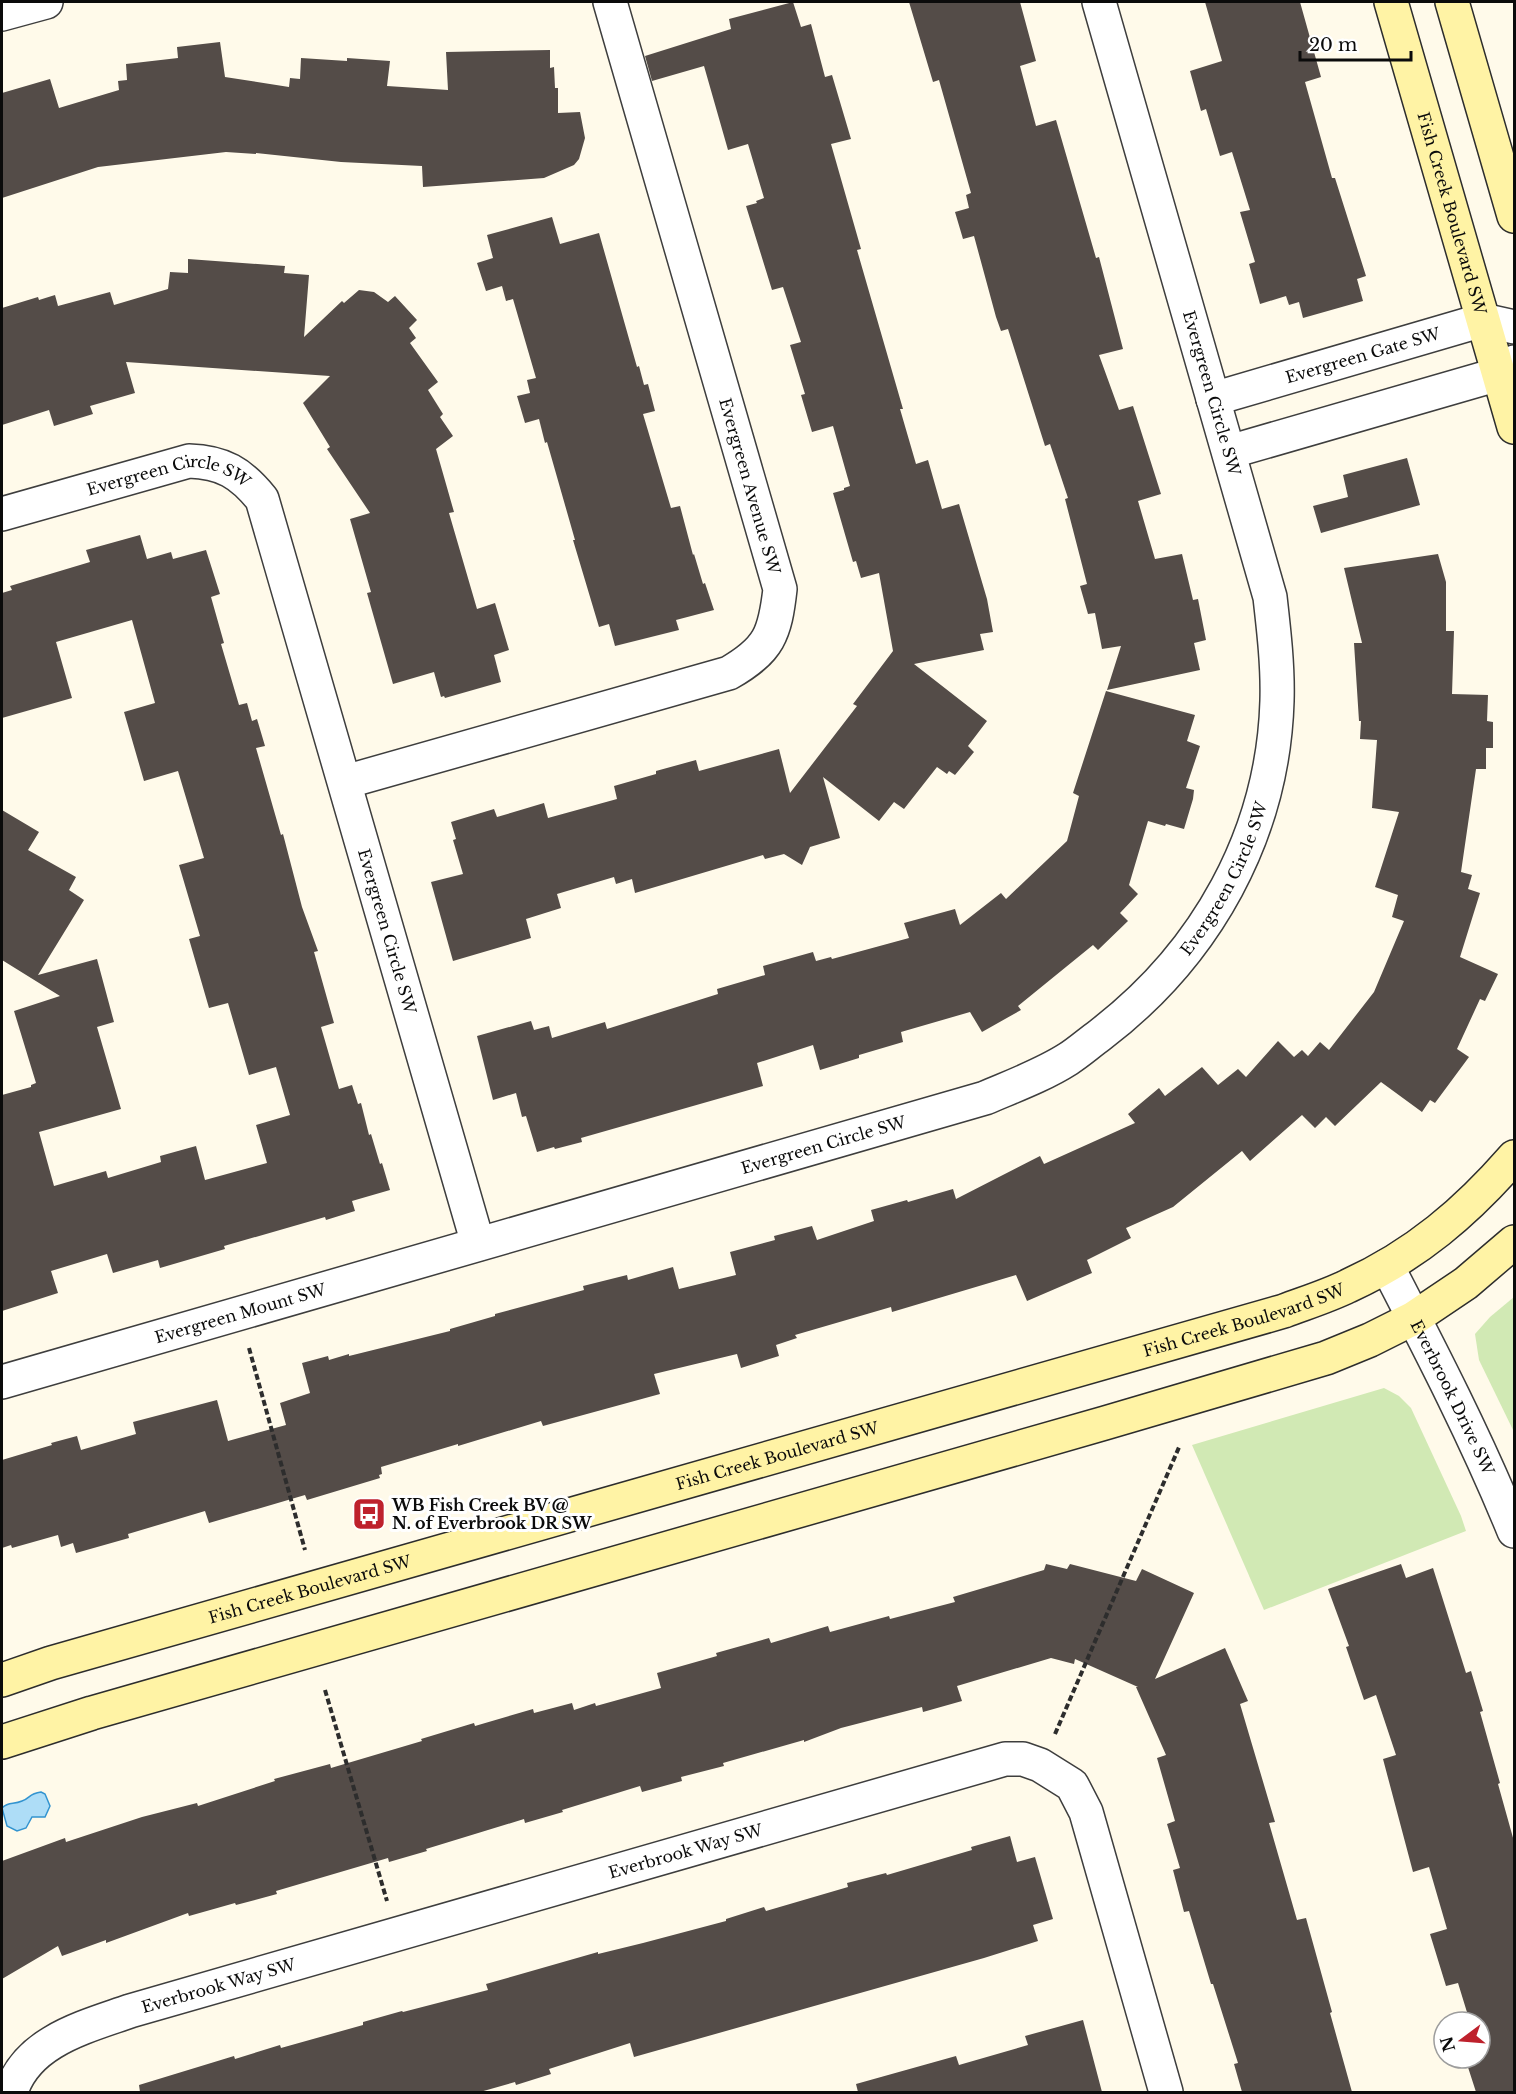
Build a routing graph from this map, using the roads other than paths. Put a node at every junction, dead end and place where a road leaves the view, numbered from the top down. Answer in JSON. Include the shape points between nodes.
{"nodes":[{"id":1,"x":46,"y":2,"type":"edge"},
{"id":2,"x":610,"y":2,"type":"edge"},
{"id":3,"x":1099,"y":2,"type":"edge"},
{"id":4,"x":1391,"y":2,"type":"edge"},
{"id":5,"x":1452,"y":2,"type":"edge"},
{"id":6,"x":2,"y":14,"type":"edge"},
{"id":7,"x":1515,"y":216,"type":"edge"},
{"id":8,"x":1483,"y":320,"type":"junction"},
{"id":9,"x":1515,"y":327,"type":"edge"},
{"id":10,"x":1507,"y":368,"type":"edge"},
{"id":11,"x":1213,"y":399,"type":"junction"},
{"id":12,"x":1515,"y":427,"type":"edge"},
{"id":13,"x":1229,"y":452,"type":"junction"},
{"id":14,"x":2,"y":514,"type":"edge"},
{"id":15,"x":345,"y":782,"type":"junction"},
{"id":16,"x":1515,"y":1157,"type":"edge"},
{"id":17,"x":1515,"y":1242,"type":"edge"},
{"id":18,"x":478,"y":1244,"type":"junction"},
{"id":19,"x":1387,"y":1266,"type":"junction"},
{"id":20,"x":1414,"y":1318,"type":"junction"},
{"id":21,"x":2,"y":1383,"type":"edge"},
{"id":22,"x":1515,"y":1531,"type":"edge"},
{"id":23,"x":2,"y":1680,"type":"edge"},
{"id":24,"x":2,"y":1742,"type":"edge"},
{"id":25,"x":11,"y":2092,"type":"edge"},
{"id":26,"x":1166,"y":2092,"type":"edge"}],
"edges":[{"from":1,"to":6,"type":"street"},
{"from":2,"to":15,"type":"street","name":"Evergreen Avenue SW","via":[[780,589],[772,634],[746,664],[729,673]]},
{"from":3,"to":11,"type":"street","name":"Evergreen Circle SW"},
{"from":4,"to":8,"type":"main road","name":"Fish Creek Boulevard SW"},
{"from":5,"to":7,"type":"main road"},
{"from":8,"to":9,"type":"street","name":"Evergreen Gate SW"},
{"from":8,"to":10,"type":"main road","name":"Fish Creek Boulevard SW"},
{"from":8,"to":11,"type":"street","name":"Evergreen Gate SW"},
{"from":10,"to":12,"type":"main road","name":"Fish Creek Boulevard SW"},
{"from":10,"to":13,"type":"street"},
{"from":11,"to":13,"type":"street","name":"Evergreen Circle SW"},
{"from":13,"to":18,"type":"street","name":"Evergreen Circle SW","via":[[1270,597],[1277,657],[1274,744],[1254,827],[1238,867],[1197,937],[1159,983],[1067,1060],[985,1098]]},
{"from":14,"to":15,"type":"street","name":"Evergreen Circle SW","via":[[189,461],[207,461],[241,477],[262,500],[268,516]]},
{"from":15,"to":18,"type":"street","name":"Evergreen Circle SW"},
{"from":16,"to":19,"type":"main road","name":"Fish Creek Boulevard SW","via":[[1443,1228]]},
{"from":17,"to":20,"type":"main road","via":[[1466,1283]]},
{"from":18,"to":21,"type":"street","name":"Evergreen Mount SW"},
{"from":19,"to":20,"type":"street","name":"Everbrook Drive SW"},
{"from":19,"to":23,"type":"main road","name":"Fish Creek Boulevard SW","via":[[1348,1287],[1284,1311]]},
{"from":20,"to":22,"type":"street","name":"Everbrook Drive SW","via":[[1486,1462]]},
{"from":20,"to":24,"type":"main road","via":[[1326,1358]]},
{"from":25,"to":26,"type":"street","name":"Everbrook Way SW","via":[[15,2079],[32,2057],[59,2037],[130,2011],[1005,1759],[1023,1759],[1040,1765],[1072,1785],[1086,1812]]}]}
